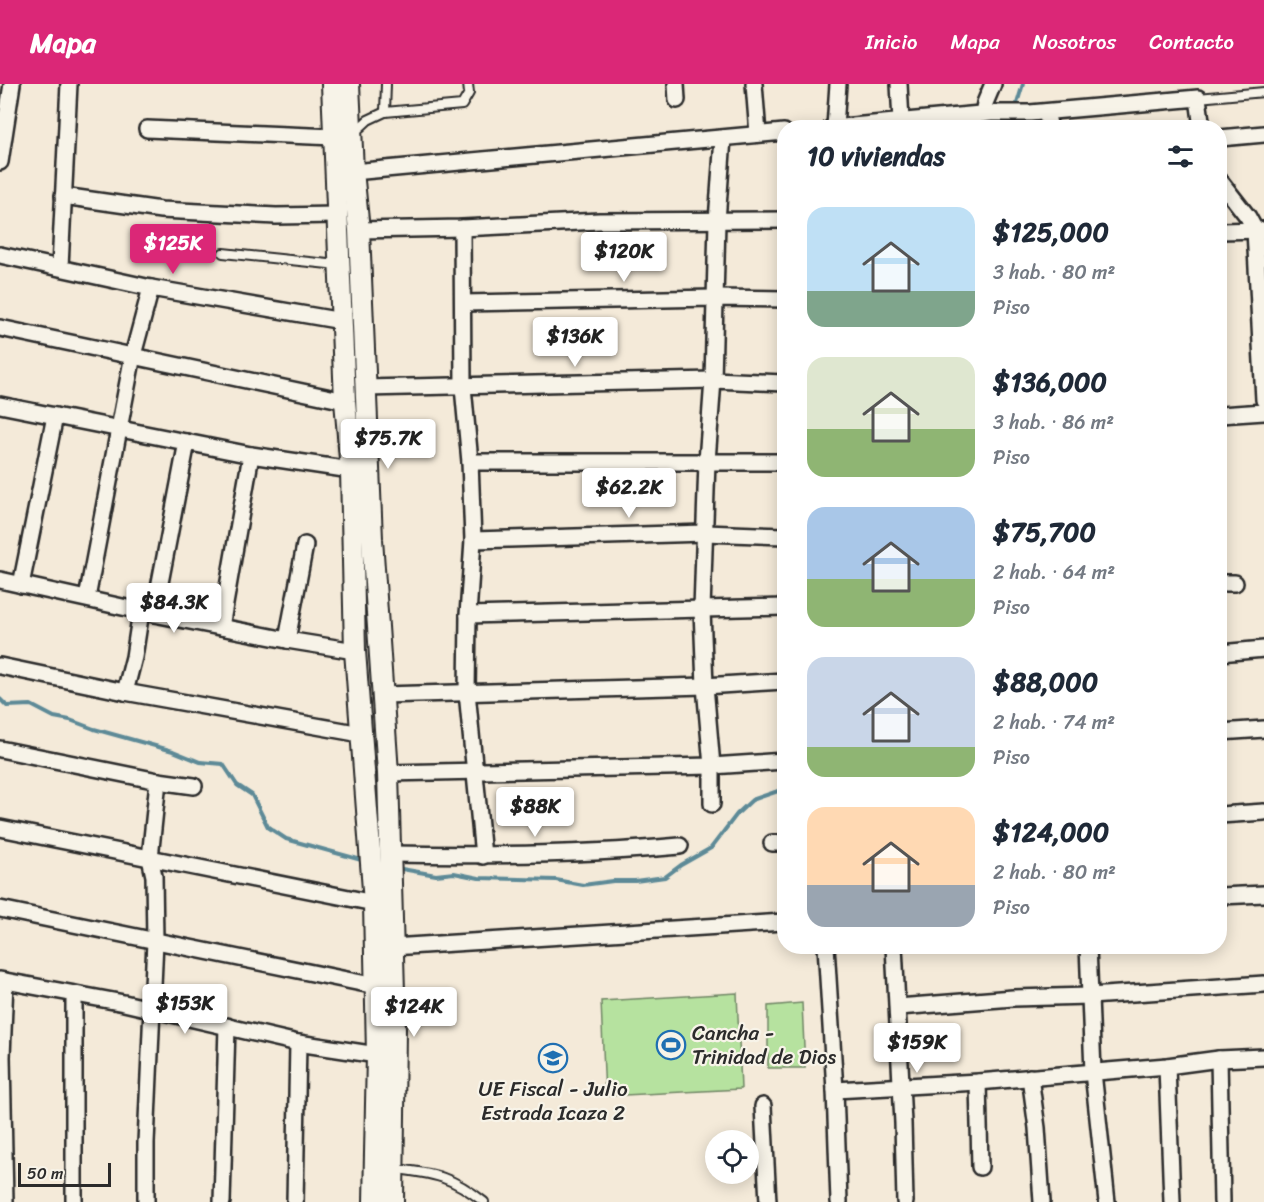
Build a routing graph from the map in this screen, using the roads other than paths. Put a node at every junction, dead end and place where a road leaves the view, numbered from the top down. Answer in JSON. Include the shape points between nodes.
{"nodes":[{"id":1,"x":12,"y":84,"type":"edge"},
{"id":2,"x":69,"y":84,"type":"edge"},
{"id":3,"x":332,"y":84,"type":"edge"},
{"id":4,"x":349,"y":84,"type":"edge"},
{"id":5,"x":386,"y":84,"type":"edge"},
{"id":6,"x":468,"y":84,"type":"edge"},
{"id":7,"x":676,"y":84,"type":"edge"},
{"id":8,"x":754,"y":84,"type":"edge"},
{"id":9,"x":838,"y":84,"type":"edge"},
{"id":10,"x":899,"y":84,"type":"edge"},
{"id":11,"x":993,"y":84,"type":"edge"},
{"id":12,"x":1264,"y":92,"type":"edge"},
{"id":13,"x":1198,"y":98,"type":"junction"},
{"id":14,"x":677,"y":100,"type":"dead end"},
{"id":15,"x":385,"y":112,"type":"junction"},
{"id":16,"x":1046,"y":112,"type":"junction"},
{"id":17,"x":987,"y":114,"type":"junction"},
{"id":18,"x":834,"y":120,"type":"edge"},
{"id":19,"x":901,"y":120,"type":"edge"},
{"id":20,"x":913,"y":120,"type":"edge"},
{"id":21,"x":1048,"y":120,"type":"edge"},
{"id":22,"x":1201,"y":120,"type":"edge"},
{"id":23,"x":147,"y":129,"type":"dead end"},
{"id":24,"x":777,"y":133,"type":"edge"},
{"id":25,"x":758,"y":134,"type":"junction"},
{"id":26,"x":1264,"y":134,"type":"edge"},
{"id":27,"x":343,"y":136,"type":"junction"},
{"id":28,"x":1227,"y":137,"type":"edge"},
{"id":29,"x":723,"y":138,"type":"junction"},
{"id":30,"x":0,"y":162,"type":"edge"},
{"id":31,"x":345,"y":173,"type":"junction"},
{"id":32,"x":1227,"y":190,"type":"edge"},
{"id":33,"x":63,"y":196,"type":"junction"},
{"id":34,"x":337,"y":215,"type":"junction"},
{"id":35,"x":717,"y":220,"type":"junction"},
{"id":36,"x":777,"y":220,"type":"edge"},
{"id":37,"x":462,"y":228,"type":"junction"},
{"id":38,"x":359,"y":230,"type":"junction"},
{"id":39,"x":1260,"y":230,"type":"edge"},
{"id":40,"x":1227,"y":231,"type":"edge"},
{"id":41,"x":223,"y":253,"type":"dead end"},
{"id":42,"x":0,"y":255,"type":"edge"},
{"id":43,"x":339,"y":265,"type":"junction"},
{"id":44,"x":60,"y":267,"type":"junction"},
{"id":45,"x":151,"y":288,"type":"junction"},
{"id":46,"x":714,"y":298,"type":"junction"},
{"id":47,"x":777,"y":299,"type":"edge"},
{"id":48,"x":463,"y":303,"type":"junction"},
{"id":49,"x":342,"y":321,"type":"junction"},
{"id":50,"x":0,"y":328,"type":"edge"},
{"id":51,"x":133,"y":355,"type":"junction"},
{"id":52,"x":713,"y":380,"type":"junction"},
{"id":53,"x":777,"y":384,"type":"edge"},
{"id":54,"x":463,"y":387,"type":"junction"},
{"id":55,"x":365,"y":388,"type":"junction"},
{"id":56,"x":1264,"y":400,"type":"edge"},
{"id":57,"x":345,"y":401,"type":"junction"},
{"id":58,"x":0,"y":405,"type":"edge"},
{"id":59,"x":1264,"y":412,"type":"edge"},
{"id":60,"x":1227,"y":415,"type":"edge"},
{"id":61,"x":55,"y":416,"type":"junction"},
{"id":62,"x":119,"y":428,"type":"junction"},
{"id":63,"x":187,"y":442,"type":"junction"},
{"id":64,"x":251,"y":455,"type":"junction"},
{"id":65,"x":707,"y":461,"type":"junction"},
{"id":66,"x":470,"y":462,"type":"junction"},
{"id":67,"x":777,"y":462,"type":"edge"},
{"id":68,"x":351,"y":470,"type":"junction"},
{"id":69,"x":705,"y":533,"type":"junction"},
{"id":70,"x":777,"y":536,"type":"edge"},
{"id":71,"x":473,"y":540,"type":"junction"},
{"id":72,"x":304,"y":545,"type":"dead end"},
{"id":73,"x":0,"y":580,"type":"edge"},
{"id":74,"x":21,"y":585,"type":"junction"},
{"id":75,"x":87,"y":598,"type":"junction"},
{"id":76,"x":777,"y":607,"type":"edge"},
{"id":77,"x":702,"y":610,"type":"junction"},
{"id":78,"x":148,"y":612,"type":"junction"},
{"id":79,"x":468,"y":615,"type":"junction"},
{"id":80,"x":221,"y":627,"type":"junction"},
{"id":81,"x":287,"y":640,"type":"junction"},
{"id":82,"x":1264,"y":649,"type":"edge"},
{"id":83,"x":355,"y":651,"type":"junction"},
{"id":84,"x":1227,"y":652,"type":"edge"},
{"id":85,"x":0,"y":666,"type":"edge"},
{"id":86,"x":777,"y":681,"type":"edge"},
{"id":87,"x":705,"y":686,"type":"junction"},
{"id":88,"x":125,"y":692,"type":"junction"},
{"id":89,"x":467,"y":692,"type":"junction"},
{"id":90,"x":382,"y":695,"type":"junction"},
{"id":91,"x":1264,"y":729,"type":"edge"},
{"id":92,"x":1227,"y":732,"type":"edge"},
{"id":93,"x":361,"y":734,"type":"junction"},
{"id":94,"x":0,"y":749,"type":"edge"},
{"id":95,"x":777,"y":761,"type":"edge"},
{"id":96,"x":712,"y":766,"type":"junction"},
{"id":97,"x":475,"y":770,"type":"junction"},
{"id":98,"x":388,"y":772,"type":"junction"},
{"id":99,"x":158,"y":781,"type":"junction"},
{"id":100,"x":194,"y":786,"type":"dead end"},
{"id":101,"x":712,"y":804,"type":"dead end"},
{"id":102,"x":1264,"y":812,"type":"edge"},
{"id":103,"x":1227,"y":815,"type":"edge"},
{"id":104,"x":0,"y":828,"type":"edge"},
{"id":105,"x":680,"y":846,"type":"dead end"},
{"id":106,"x":483,"y":856,"type":"junction"},
{"id":107,"x":150,"y":858,"type":"junction"},
{"id":108,"x":383,"y":863,"type":"junction"},
{"id":109,"x":1264,"y":894,"type":"edge"},
{"id":110,"x":1227,"y":896,"type":"edge"},
{"id":111,"x":374,"y":903,"type":"junction"},
{"id":112,"x":0,"y":909,"type":"edge"},
{"id":113,"x":777,"y":922,"type":"edge"},
{"id":114,"x":155,"y":941,"type":"junction"},
{"id":115,"x":392,"y":947,"type":"junction"},
{"id":116,"x":826,"y":954,"type":"edge"},
{"id":117,"x":895,"y":954,"type":"edge"},
{"id":118,"x":1088,"y":954,"type":"edge"},
{"id":119,"x":2,"y":980,"type":"edge"},
{"id":120,"x":1264,"y":984,"type":"edge"},
{"id":121,"x":375,"y":986,"type":"junction"},
{"id":122,"x":74,"y":994,"type":"junction"},
{"id":123,"x":1090,"y":996,"type":"junction"},
{"id":124,"x":898,"y":1007,"type":"junction"},
{"id":125,"x":151,"y":1010,"type":"junction"},
{"id":126,"x":227,"y":1026,"type":"junction"},
{"id":127,"x":298,"y":1043,"type":"junction"},
{"id":128,"x":377,"y":1055,"type":"junction"},
{"id":129,"x":1264,"y":1057,"type":"edge"},
{"id":130,"x":1219,"y":1059,"type":"junction"},
{"id":131,"x":1167,"y":1066,"type":"junction"},
{"id":132,"x":1093,"y":1072,"type":"junction"},
{"id":133,"x":1030,"y":1077,"type":"junction"},
{"id":134,"x":978,"y":1082,"type":"junction"},
{"id":135,"x":901,"y":1085,"type":"junction"},
{"id":136,"x":835,"y":1090,"type":"junction"},
{"id":137,"x":763,"y":1106,"type":"dead end"},
{"id":138,"x":980,"y":1167,"type":"dead end"},
{"id":139,"x":393,"y":1169,"type":"junction"},
{"id":140,"x":5,"y":1202,"type":"edge"},
{"id":141,"x":74,"y":1202,"type":"edge"},
{"id":142,"x":146,"y":1202,"type":"edge"},
{"id":143,"x":222,"y":1202,"type":"edge"},
{"id":144,"x":295,"y":1202,"type":"edge"},
{"id":145,"x":374,"y":1202,"type":"edge"},
{"id":146,"x":393,"y":1202,"type":"edge"},
{"id":147,"x":484,"y":1202,"type":"edge"},
{"id":148,"x":768,"y":1202,"type":"edge"},
{"id":149,"x":839,"y":1202,"type":"edge"},
{"id":150,"x":905,"y":1202,"type":"edge"},
{"id":151,"x":1042,"y":1202,"type":"edge"},
{"id":152,"x":1107,"y":1202,"type":"edge"},
{"id":153,"x":1172,"y":1202,"type":"edge"},
{"id":154,"x":1222,"y":1202,"type":"edge"}],
"edges":[{"from":1,"to":30,"type":"street"},
{"from":2,"to":33,"type":"street"},
{"from":3,"to":27,"type":"street"},
{"from":4,"to":27,"type":"street"},
{"from":5,"to":15,"type":"lane"},
{"from":6,"to":15,"type":"lane","via":[[469,93],[462,105]]},
{"from":7,"to":14,"type":"street"},
{"from":8,"to":25,"type":"street"},
{"from":9,"to":18,"type":"street"},
{"from":10,"to":19,"type":"street"},
{"from":11,"to":17,"type":"street","via":[[985,103]]},
{"from":12,"to":13,"type":"lane"},
{"from":13,"to":16,"type":"street"},
{"from":13,"to":22,"type":"street"},
{"from":15,"to":27,"type":"lane"},
{"from":16,"to":17,"type":"street"},
{"from":16,"to":21,"type":"street"},
{"from":17,"to":20,"type":"street"},
{"from":23,"to":27,"type":"street"},
{"from":24,"to":25,"type":"street"},
{"from":25,"to":29,"type":"street"},
{"from":26,"to":28,"type":"street"},
{"from":27,"to":31,"type":"street"},
{"from":29,"to":31,"type":"street"},
{"from":29,"to":35,"type":"street"},
{"from":31,"to":34,"type":"street"},
{"from":31,"to":38,"type":"street"},
{"from":32,"to":39,"type":"street"},
{"from":33,"to":34,"type":"street","via":[[161,210]]},
{"from":33,"to":44,"type":"street"},
{"from":34,"to":43,"type":"street"},
{"from":35,"to":36,"type":"street"},
{"from":35,"to":37,"type":"street"},
{"from":35,"to":46,"type":"street"},
{"from":37,"to":38,"type":"street"},
{"from":37,"to":48,"type":"street"},
{"from":38,"to":55,"type":"street"},
{"from":39,"to":40,"type":"street"},
{"from":39,"to":56,"type":"street"},
{"from":41,"to":43,"type":"lane"},
{"from":42,"to":44,"type":"street"},
{"from":43,"to":49,"type":"street"},
{"from":44,"to":45,"type":"street"},
{"from":45,"to":49,"type":"street"},
{"from":45,"to":51,"type":"street"},
{"from":46,"to":47,"type":"street"},
{"from":46,"to":48,"type":"street"},
{"from":46,"to":52,"type":"street"},
{"from":48,"to":54,"type":"street"},
{"from":49,"to":57,"type":"street"},
{"from":50,"to":51,"type":"street"},
{"from":51,"to":57,"type":"street"},
{"from":51,"to":62,"type":"street"},
{"from":52,"to":53,"type":"street"},
{"from":52,"to":54,"type":"street"},
{"from":52,"to":65,"type":"street"},
{"from":54,"to":55,"type":"street"},
{"from":54,"to":66,"type":"street"},
{"from":55,"to":90,"type":"street"},
{"from":57,"to":68,"type":"street"},
{"from":58,"to":61,"type":"street"},
{"from":59,"to":60,"type":"street"},
{"from":61,"to":62,"type":"street"},
{"from":61,"to":74,"type":"street"},
{"from":62,"to":63,"type":"street"},
{"from":62,"to":75,"type":"street"},
{"from":63,"to":64,"type":"street"},
{"from":63,"to":78,"type":"street"},
{"from":64,"to":68,"type":"street"},
{"from":64,"to":80,"type":"street"},
{"from":65,"to":66,"type":"street"},
{"from":65,"to":67,"type":"street"},
{"from":65,"to":69,"type":"street"},
{"from":66,"to":71,"type":"street"},
{"from":68,"to":83,"type":"street"},
{"from":69,"to":70,"type":"street"},
{"from":69,"to":71,"type":"street"},
{"from":69,"to":77,"type":"street"},
{"from":71,"to":79,"type":"street"},
{"from":72,"to":81,"type":"street"},
{"from":73,"to":74,"type":"street"},
{"from":74,"to":75,"type":"street"},
{"from":75,"to":78,"type":"street"},
{"from":76,"to":77,"type":"street"},
{"from":77,"to":79,"type":"street"},
{"from":77,"to":87,"type":"street"},
{"from":78,"to":80,"type":"street"},
{"from":78,"to":88,"type":"street"},
{"from":79,"to":89,"type":"street"},
{"from":80,"to":81,"type":"street"},
{"from":81,"to":83,"type":"street"},
{"from":82,"to":84,"type":"street"},
{"from":83,"to":93,"type":"street"},
{"from":85,"to":88,"type":"street"},
{"from":86,"to":87,"type":"street"},
{"from":87,"to":89,"type":"street"},
{"from":87,"to":96,"type":"street"},
{"from":88,"to":93,"type":"street"},
{"from":89,"to":90,"type":"street"},
{"from":89,"to":97,"type":"street"},
{"from":90,"to":98,"type":"street"},
{"from":91,"to":92,"type":"street"},
{"from":93,"to":108,"type":"street"},
{"from":94,"to":99,"type":"street"},
{"from":95,"to":96,"type":"street"},
{"from":96,"to":97,"type":"street"},
{"from":96,"to":101,"type":"street"},
{"from":97,"to":98,"type":"street"},
{"from":97,"to":106,"type":"street"},
{"from":98,"to":108,"type":"street"},
{"from":99,"to":100,"type":"street"},
{"from":99,"to":107,"type":"street"},
{"from":102,"to":103,"type":"street"},
{"from":104,"to":107,"type":"street"},
{"from":105,"to":106,"type":"street"},
{"from":106,"to":108,"type":"street"},
{"from":107,"to":111,"type":"street"},
{"from":107,"to":114,"type":"street"},
{"from":108,"to":111,"type":"street"},
{"from":108,"to":115,"type":"street"},
{"from":109,"to":110,"type":"street"},
{"from":111,"to":121,"type":"street"},
{"from":112,"to":114,"type":"street"},
{"from":113,"to":115,"type":"street"},
{"from":114,"to":121,"type":"street"},
{"from":114,"to":125,"type":"street"},
{"from":115,"to":139,"type":"street"},
{"from":116,"to":136,"type":"street"},
{"from":117,"to":124,"type":"street"},
{"from":118,"to":123,"type":"street"},
{"from":119,"to":122,"type":"street"},
{"from":119,"to":140,"type":"street"},
{"from":120,"to":123,"type":"street"},
{"from":121,"to":128,"type":"street"},
{"from":122,"to":125,"type":"street"},
{"from":122,"to":141,"type":"street"},
{"from":123,"to":124,"type":"street"},
{"from":123,"to":132,"type":"street"},
{"from":124,"to":135,"type":"street"},
{"from":125,"to":126,"type":"street"},
{"from":125,"to":142,"type":"street"},
{"from":126,"to":127,"type":"street"},
{"from":126,"to":143,"type":"street"},
{"from":127,"to":128,"type":"street"},
{"from":127,"to":144,"type":"street"},
{"from":128,"to":145,"type":"street"},
{"from":129,"to":130,"type":"street"},
{"from":130,"to":131,"type":"street"},
{"from":130,"to":154,"type":"street"},
{"from":131,"to":132,"type":"street"},
{"from":131,"to":153,"type":"street"},
{"from":132,"to":133,"type":"street"},
{"from":132,"to":152,"type":"street"},
{"from":133,"to":134,"type":"street"},
{"from":133,"to":151,"type":"street","via":[[1038,1128]]},
{"from":134,"to":135,"type":"street"},
{"from":134,"to":138,"type":"street"},
{"from":135,"to":136,"type":"street"},
{"from":135,"to":150,"type":"street"},
{"from":136,"to":149,"type":"street"},
{"from":137,"to":148,"type":"street"},
{"from":139,"to":146,"type":"street"},
{"from":139,"to":147,"type":"lane","via":[[444,1177]]}]}
